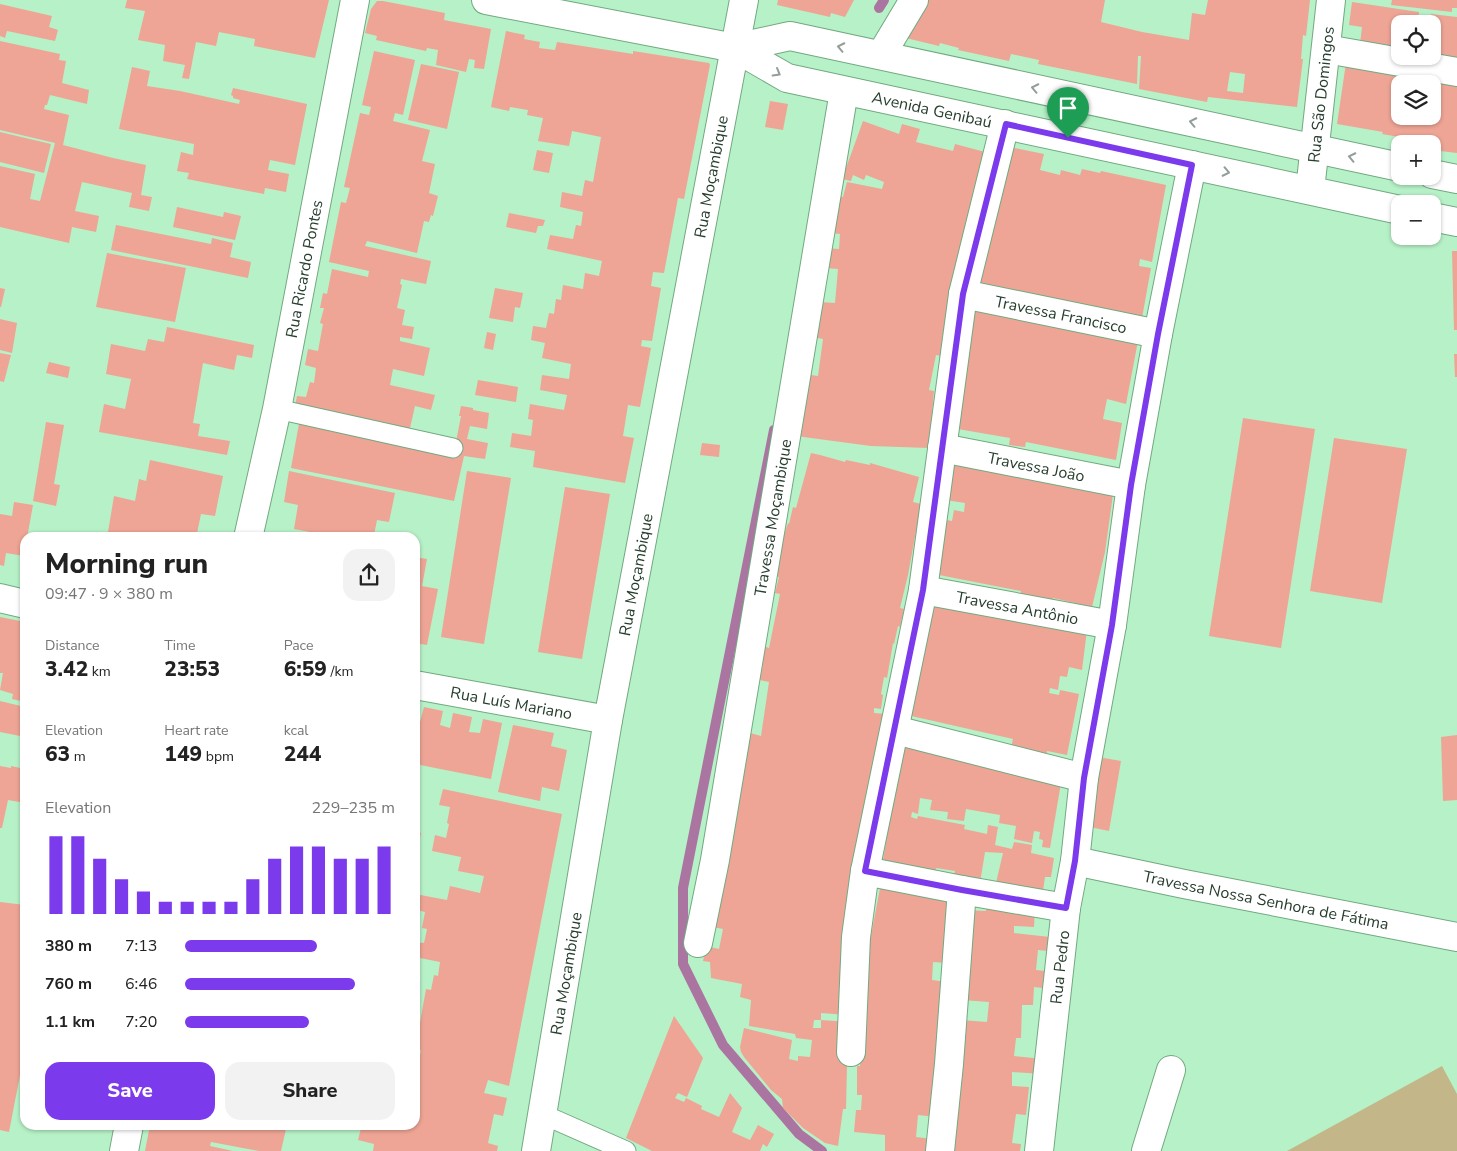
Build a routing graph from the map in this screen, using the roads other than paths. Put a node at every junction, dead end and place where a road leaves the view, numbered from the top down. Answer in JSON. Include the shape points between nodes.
{"nodes":[{"id":1,"x":355,"y":0,"type":"edge"},
{"id":2,"x":486,"y":0,"type":"edge"},
{"id":3,"x":744,"y":0,"type":"edge"},
{"id":4,"x":914,"y":0,"type":"edge"},
{"id":5,"x":1332,"y":0,"type":"edge"},
{"id":6,"x":735,"y":48,"type":"junction"},
{"id":7,"x":1326,"y":49,"type":"junction"},
{"id":8,"x":881,"y":55,"type":"junction"},
{"id":9,"x":1457,"y":72,"type":"edge"},
{"id":10,"x":844,"y":91,"type":"junction"},
{"id":11,"x":1006,"y":124,"type":"junction"},
{"id":12,"x":1315,"y":148,"type":"junction"},
{"id":13,"x":1192,"y":165,"type":"junction"},
{"id":14,"x":1391,"y":165,"type":"edge"},
{"id":15,"x":1441,"y":176,"type":"edge"},
{"id":16,"x":1457,"y":179,"type":"edge"},
{"id":17,"x":1310,"y":190,"type":"junction"},
{"id":18,"x":1391,"y":208,"type":"edge"},
{"id":19,"x":1441,"y":219,"type":"edge"},
{"id":20,"x":1457,"y":222,"type":"edge"},
{"id":21,"x":963,"y":294,"type":"junction"},
{"id":22,"x":1158,"y":334,"type":"junction"},
{"id":23,"x":277,"y":409,"type":"junction"},
{"id":24,"x":453,"y":448,"type":"dead end"},
{"id":25,"x":942,"y":448,"type":"junction"},
{"id":26,"x":1131,"y":485,"type":"junction"},
{"id":27,"x":249,"y":532,"type":"edge"},
{"id":28,"x":923,"y":590,"type":"junction"},
{"id":29,"x":0,"y":598,"type":"edge"},
{"id":30,"x":20,"y":603,"type":"edge"},
{"id":31,"x":1112,"y":625,"type":"junction"},
{"id":32,"x":420,"y":686,"type":"edge"},
{"id":33,"x":608,"y":720,"type":"junction"},
{"id":34,"x":895,"y":730,"type":"junction"},
{"id":35,"x":1084,"y":778,"type":"junction"},
{"id":36,"x":1075,"y":861,"type":"junction"},
{"id":37,"x":865,"y":871,"type":"junction"},
{"id":38,"x":962,"y":890,"type":"junction"},
{"id":39,"x":1066,"y":908,"type":"junction"},
{"id":40,"x":1457,"y":937,"type":"edge"},
{"id":41,"x":698,"y":943,"type":"dead end"},
{"id":42,"x":850,"y":1052,"type":"dead end"},
{"id":43,"x":1171,"y":1070,"type":"dead end"},
{"id":44,"x":542,"y":1114,"type":"junction"},
{"id":45,"x":128,"y":1130,"type":"edge"},
{"id":46,"x":124,"y":1151,"type":"edge"},
{"id":47,"x":536,"y":1151,"type":"edge"},
{"id":48,"x":626,"y":1151,"type":"edge"},
{"id":49,"x":940,"y":1151,"type":"edge"},
{"id":50,"x":1039,"y":1151,"type":"edge"},
{"id":51,"x":1146,"y":1151,"type":"edge"}],
"edges":[{"from":1,"to":23,"type":"street","name":"Rua Ricardo Pontes"},
{"from":2,"to":6,"type":"street","name":"Avenida Genibaú"},
{"from":3,"to":6,"type":"street","name":"Rua Moçambique"},
{"from":4,"to":8,"type":"street"},
{"from":5,"to":7,"type":"street","name":"Rua São Domingos"},
{"from":8,"to":6,"type":"street","name":"Avenida Genibaú","one_way":true,"via":[[790,36]]},
{"from":6,"to":10,"type":"street","name":"Avenida Genibaú","one_way":true,"via":[[787,78]]},
{"from":6,"to":33,"type":"street","name":"Rua Moçambique"},
{"from":7,"to":9,"type":"street"},
{"from":7,"to":12,"type":"street","name":"Rua São Domingos"},
{"from":12,"to":8,"type":"street","name":"Avenida Genibaú","one_way":true},
{"from":10,"to":11,"type":"street","name":"Avenida Genibaú"},
{"from":10,"to":41,"type":"street","name":"Travessa Moçambique","via":[[715,860]]},
{"from":11,"to":13,"type":"street","name":"Avenida Genibaú"},
{"from":11,"to":21,"type":"street"},
{"from":14,"to":12,"type":"street","name":"Avenida Genibaú","one_way":true},
{"from":12,"to":17,"type":"street","name":"Rua São Domingos"},
{"from":13,"to":17,"type":"street","name":"Avenida Genibaú","one_way":true},
{"from":13,"to":22,"type":"street","name":"Rua Pedro"},
{"from":15,"to":16,"type":"street"},
{"from":17,"to":18,"type":"street","name":"Avenida Genibaú"},
{"from":19,"to":20,"type":"street"},
{"from":21,"to":22,"type":"street","name":"Travessa Francisco"},
{"from":21,"to":25,"type":"street"},
{"from":22,"to":26,"type":"street","name":"Rua Pedro"},
{"from":23,"to":24,"type":"lane"},
{"from":23,"to":27,"type":"street","name":"Rua Ricardo Pontes"},
{"from":25,"to":26,"type":"street","name":"Travessa João"},
{"from":25,"to":28,"type":"street"},
{"from":26,"to":31,"type":"street","name":"Rua Pedro"},
{"from":28,"to":31,"type":"street","name":"Travessa Antônio"},
{"from":28,"to":34,"type":"street"},
{"from":29,"to":30,"type":"street"},
{"from":31,"to":35,"type":"street","name":"Rua Pedro"},
{"from":32,"to":33,"type":"street","name":"Rua Luís Mariano"},
{"from":33,"to":44,"type":"street","name":"Rua Moçambique"},
{"from":34,"to":35,"type":"street"},
{"from":34,"to":37,"type":"street"},
{"from":35,"to":36,"type":"street","name":"Rua Pedro"},
{"from":36,"to":39,"type":"street","name":"Rua Pedro"},
{"from":36,"to":40,"type":"street","name":"Travessa Nossa Senhora de Fátima"},
{"from":37,"to":38,"type":"street"},
{"from":37,"to":42,"type":"street","via":[[856,937]]},
{"from":38,"to":39,"type":"street"},
{"from":38,"to":49,"type":"street"},
{"from":39,"to":50,"type":"street","name":"Rua Pedro"},
{"from":43,"to":51,"type":"street"},
{"from":44,"to":47,"type":"street","name":"Rua Moçambique"},
{"from":44,"to":48,"type":"lane"},
{"from":45,"to":46,"type":"street"}]}
